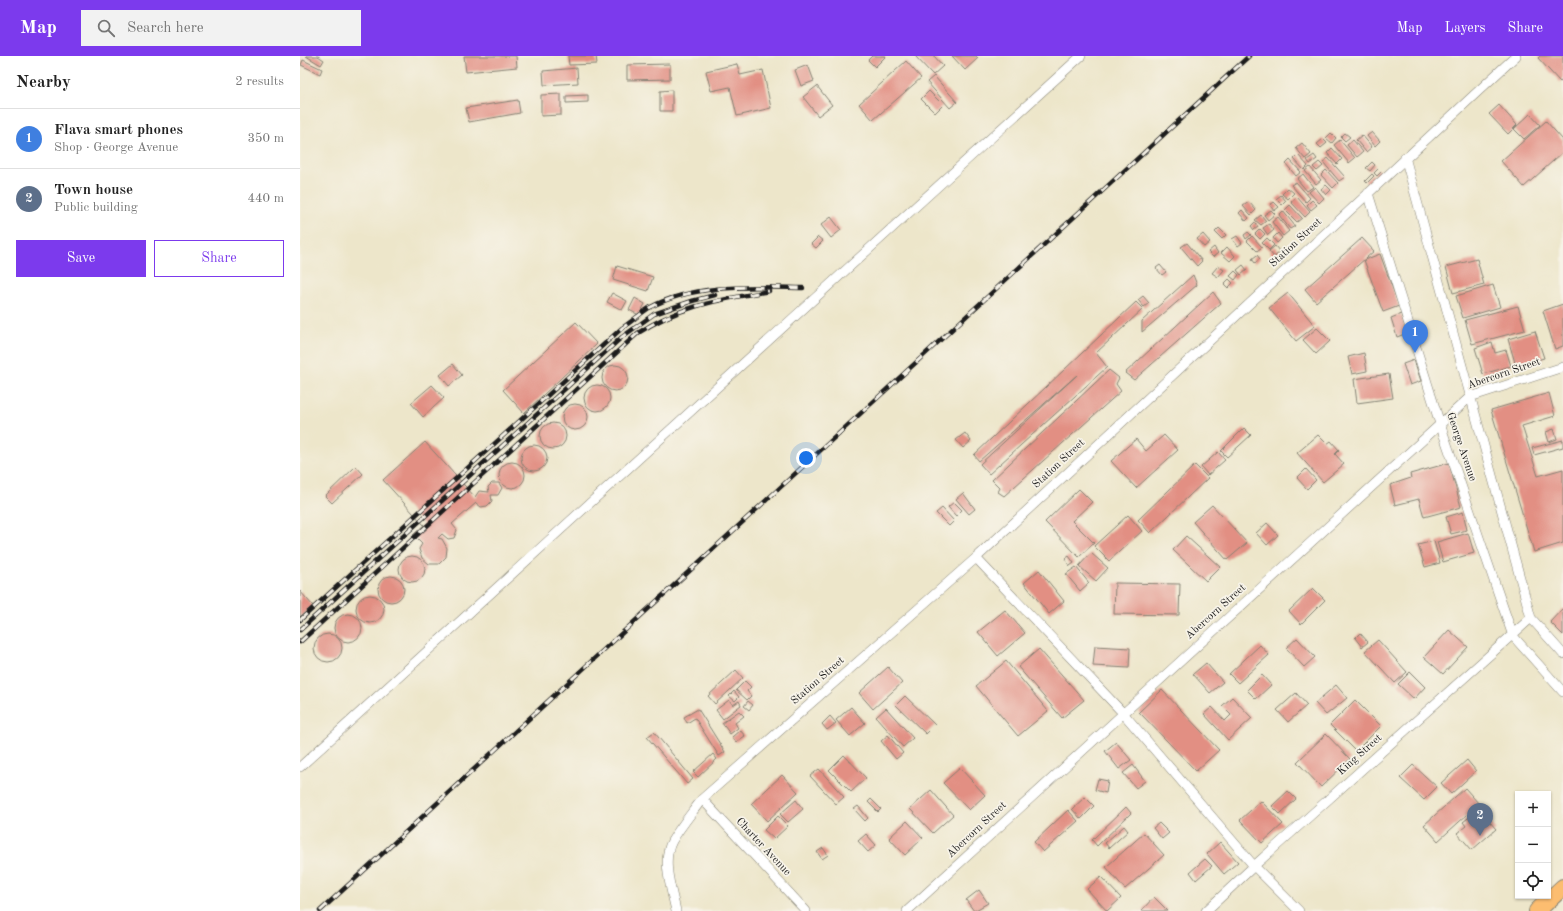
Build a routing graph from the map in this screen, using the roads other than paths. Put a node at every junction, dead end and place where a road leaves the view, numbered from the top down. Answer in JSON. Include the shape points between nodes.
{"nodes":[{"id":1,"x":1081,"y":56,"type":"edge"},
{"id":2,"x":1516,"y":56,"type":"edge"},
{"id":3,"x":1405,"y":157,"type":"junction"},
{"id":4,"x":1368,"y":193,"type":"junction"},
{"id":5,"x":1563,"y":367,"type":"edge"},
{"id":6,"x":1470,"y":397,"type":"junction"},
{"id":7,"x":1440,"y":424,"type":"junction"},
{"id":8,"x":976,"y":558,"type":"junction"},
{"id":9,"x":1531,"y":618,"type":"junction"},
{"id":10,"x":1513,"y":636,"type":"junction"},
{"id":11,"x":1563,"y":654,"type":"edge"},
{"id":12,"x":1563,"y":692,"type":"edge"},
{"id":13,"x":1123,"y":713,"type":"junction"},
{"id":14,"x":300,"y":767,"type":"edge"},
{"id":15,"x":702,"y":799,"type":"junction"},
{"id":16,"x":1254,"y":866,"type":"junction"},
{"id":17,"x":1563,"y":887,"type":"edge"},
{"id":18,"x":676,"y":911,"type":"edge"},
{"id":19,"x":806,"y":911,"type":"edge"},
{"id":20,"x":907,"y":911,"type":"edge"},
{"id":21,"x":1206,"y":911,"type":"edge"},
{"id":22,"x":1299,"y":911,"type":"edge"},
{"id":23,"x":1537,"y":911,"type":"edge"}],
"edges":[{"from":1,"to":14,"type":"street"},
{"from":2,"to":3,"type":"street","name":"Station Street"},
{"from":3,"to":4,"type":"street","name":"Station Street"},
{"from":3,"to":6,"type":"street","name":"George Avenue"},
{"from":4,"to":7,"type":"street","name":"George Avenue"},
{"from":4,"to":8,"type":"street","name":"Station Street"},
{"from":5,"to":6,"type":"street","name":"Abercorn Street"},
{"from":6,"to":7,"type":"street","name":"Abercorn Street"},
{"from":6,"to":9,"type":"street","name":"George Avenue"},
{"from":7,"to":10,"type":"street","name":"George Avenue"},
{"from":7,"to":13,"type":"street","name":"Abercorn Street"},
{"from":8,"to":13,"type":"street"},
{"from":8,"to":15,"type":"street","name":"Station Street"},
{"from":9,"to":10,"type":"street","name":"King Street"},
{"from":9,"to":11,"type":"street","name":"George Avenue"},
{"from":10,"to":12,"type":"street","name":"George Avenue"},
{"from":10,"to":16,"type":"street","name":"King Street"},
{"from":13,"to":16,"type":"street"},
{"from":13,"to":20,"type":"street","name":"Abercorn Street"},
{"from":15,"to":18,"type":"street","name":"Station Street","via":[[671,842],[667,861]]},
{"from":15,"to":19,"type":"street","name":"Charter Avenue"},
{"from":16,"to":21,"type":"street","name":"King Street"},
{"from":16,"to":22,"type":"street"},
{"from":17,"to":23,"type":"highway"}]}
